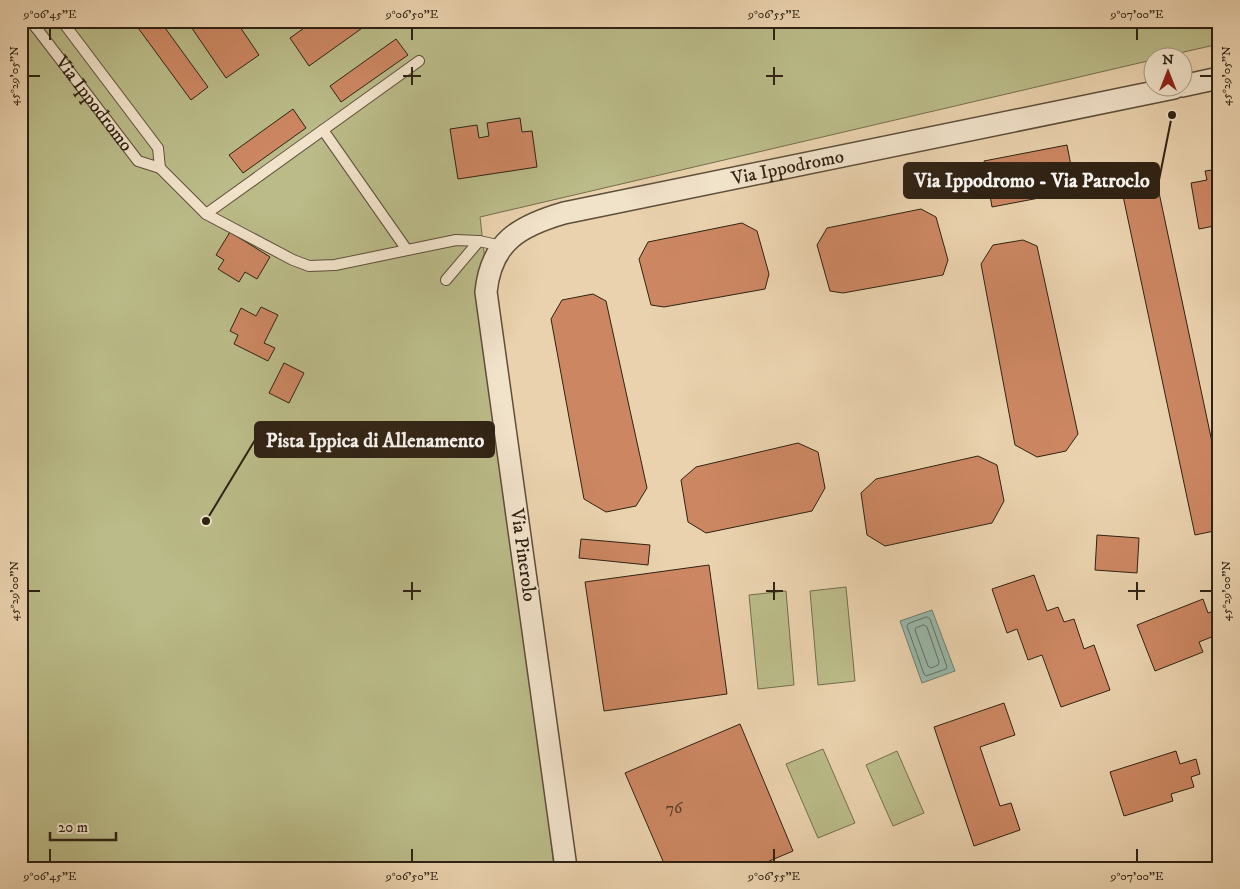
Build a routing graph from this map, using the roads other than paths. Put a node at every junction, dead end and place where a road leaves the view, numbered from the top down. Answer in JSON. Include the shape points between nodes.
{"nodes":[{"id":1,"x":46,"y":21,"type":"edge"},
{"id":2,"x":62,"y":21,"type":"edge"},
{"id":3,"x":34,"y":25,"type":"edge"},
{"id":4,"x":419,"y":61,"type":"dead end"},
{"id":5,"x":1219,"y":78,"type":"edge"},
{"id":6,"x":1192,"y":84,"type":"edge"},
{"id":7,"x":1142,"y":95,"type":"edge"},
{"id":8,"x":323,"y":130,"type":"junction"},
{"id":9,"x":160,"y":168,"type":"junction"},
{"id":10,"x":206,"y":214,"type":"junction"},
{"id":11,"x":479,"y":241,"type":"junction"},
{"id":12,"x":502,"y":246,"type":"junction"},
{"id":13,"x":407,"y":250,"type":"junction"},
{"id":14,"x":446,"y":280,"type":"dead end"},
{"id":15,"x":566,"y":868,"type":"edge"}],
"edges":[{"from":1,"to":3,"type":"lane","name":"Via Ippodromo"},
{"from":2,"to":9,"type":"lane","name":"Via Ippodromo","via":[[158,148]]},
{"from":3,"to":9,"type":"lane","name":"Via Ippodromo","via":[[138,161]]},
{"from":4,"to":8,"type":"lane"},
{"from":5,"to":6,"type":"street"},
{"from":7,"to":12,"type":"street","name":"Via Ippodromo","via":[[564,213],[529,226]]},
{"from":8,"to":10,"type":"lane"},
{"from":8,"to":13,"type":"lane"},
{"from":9,"to":10,"type":"lane","name":"Via Ippodromo"},
{"from":10,"to":13,"type":"lane","name":"Via Ippodromo","via":[[309,266],[335,265]]},
{"from":11,"to":12,"type":"lane","name":"Via Ippodromo"},
{"from":11,"to":13,"type":"lane","name":"Via Ippodromo","via":[[456,240]]},
{"from":11,"to":14,"type":"lane"},
{"from":12,"to":15,"type":"street","name":"Via Pinerolo","via":[[487,277],[486,292]]}]}
